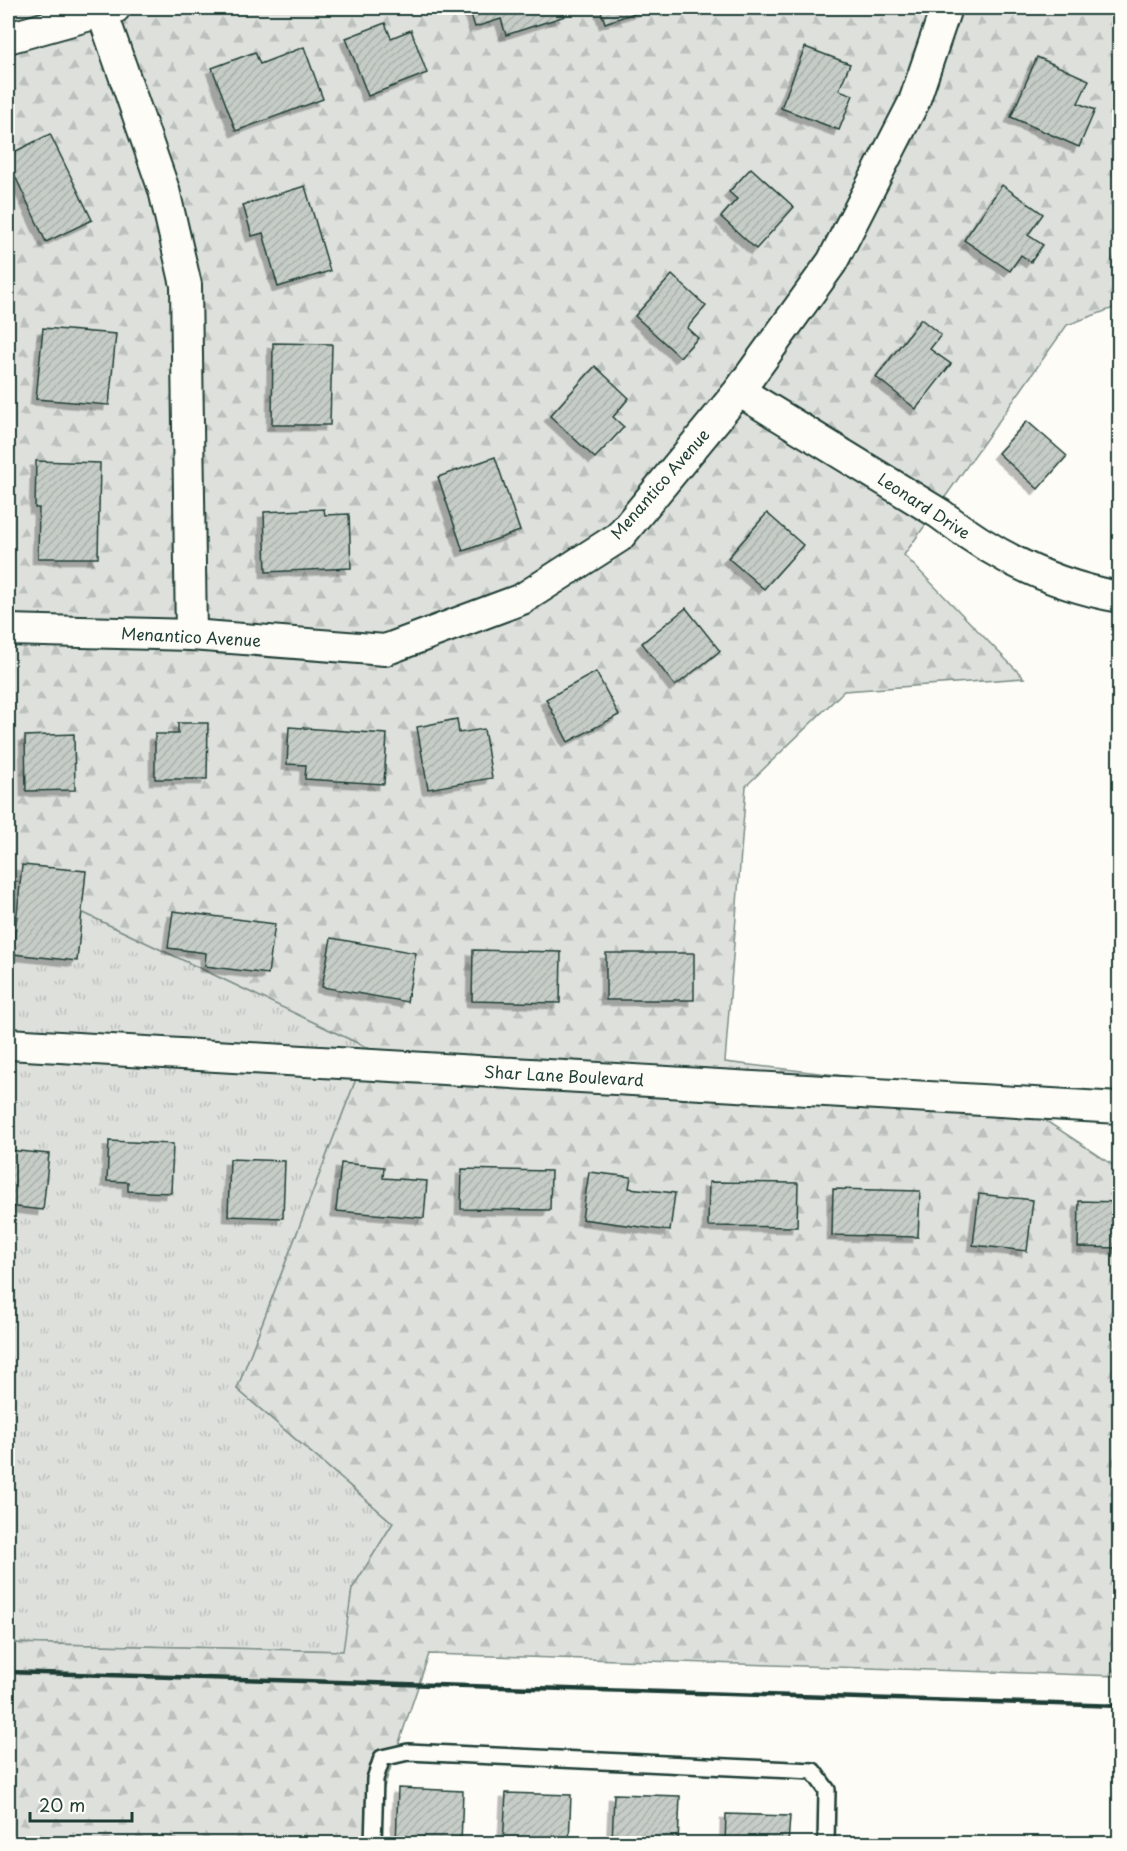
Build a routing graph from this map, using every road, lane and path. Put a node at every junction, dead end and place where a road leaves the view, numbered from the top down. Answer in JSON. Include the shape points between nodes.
{"nodes":[{"id":1,"x":946,"y":8,"type":"edge"},
{"id":2,"x":109,"y":10,"type":"edge"},
{"id":3,"x":8,"y":38,"type":"edge"},
{"id":4,"x":739,"y":391,"type":"junction"},
{"id":5,"x":1119,"y":597,"type":"edge"},
{"id":6,"x":8,"y":630,"type":"edge"},
{"id":7,"x":191,"y":635,"type":"junction"},
{"id":8,"x":8,"y":1044,"type":"edge"},
{"id":9,"x":1119,"y":1108,"type":"edge"},
{"id":10,"x":373,"y":1844,"type":"edge"},
{"id":11,"x":826,"y":1844,"type":"edge"}],
"edges":[{"from":1,"to":4,"type":"street","name":"Menantico Avenue","via":[[914,102],[832,262]]},
{"from":2,"to":3,"type":"street"},
{"from":2,"to":7,"type":"street","via":[[164,190],[186,285]]},
{"from":4,"to":5,"type":"street","name":"Leonard Drive","via":[[1019,565]]},
{"from":4,"to":7,"type":"street","name":"Menantico Avenue","via":[[619,537],[522,599],[385,650]]},
{"from":6,"to":7,"type":"street","name":"Menantico Avenue"},
{"from":8,"to":9,"type":"street","name":"Shar Lane Boulevard"},
{"from":10,"to":11,"type":"lane","via":[[375,1779],[382,1758],[408,1752],[813,1772],[826,1790]]}]}
